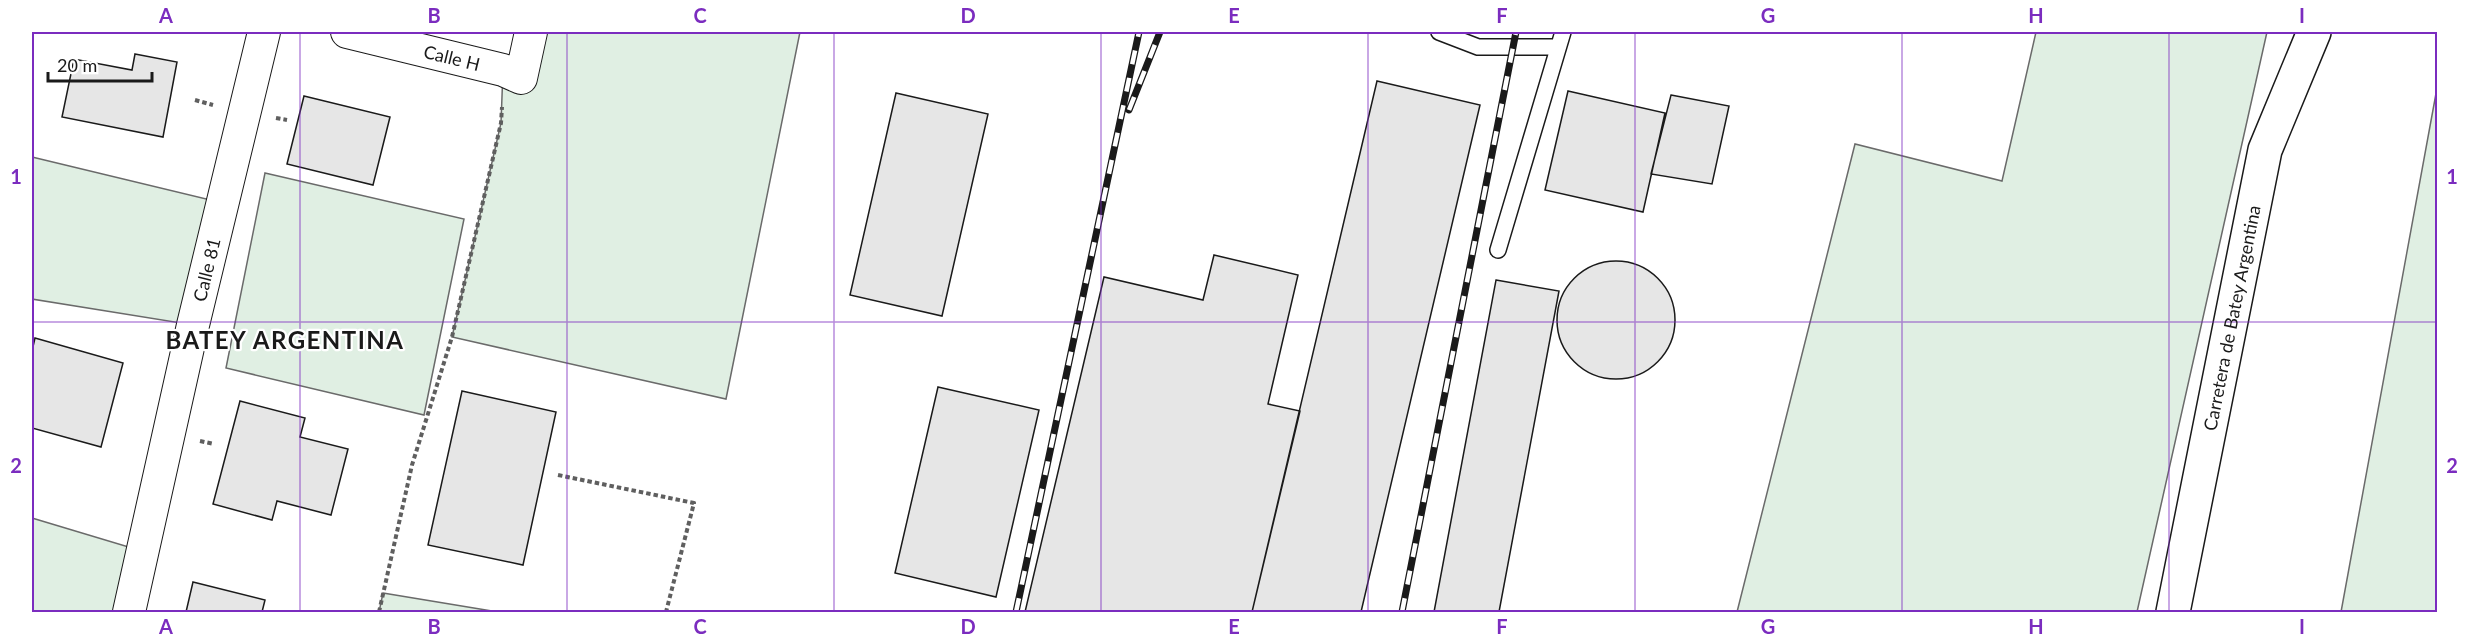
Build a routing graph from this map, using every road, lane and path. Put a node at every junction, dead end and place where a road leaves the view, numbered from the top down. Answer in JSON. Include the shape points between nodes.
{"nodes":[{"id":1,"x":264,"y":32,"type":"edge"},
{"id":2,"x":347,"y":32,"type":"edge"},
{"id":3,"x":531,"y":32,"type":"edge"},
{"id":4,"x":1439,"y":32,"type":"edge"},
{"id":5,"x":1563,"y":32,"type":"edge"},
{"id":6,"x":2314,"y":32,"type":"edge"},
{"id":7,"x":1557,"y":47,"type":"junction"},
{"id":8,"x":512,"y":74,"type":"junction"},
{"id":9,"x":1498,"y":250,"type":"dead end"},
{"id":10,"x":558,"y":475,"type":"dead end"},
{"id":11,"x":129,"y":612,"type":"edge"},
{"id":12,"x":378,"y":612,"type":"edge"},
{"id":13,"x":666,"y":612,"type":"edge"},
{"id":14,"x":2173,"y":612,"type":"edge"}],
"edges":[{"from":1,"to":11,"type":"street","name":"Calle 81"},
{"from":2,"to":8,"type":"street","name":"Calle H"},
{"from":3,"to":8,"type":"street"},
{"from":4,"to":7,"type":"lane","via":[[1478,46]]},
{"from":5,"to":7,"type":"lane"},
{"from":6,"to":14,"type":"street","name":"Carretera de Batey Argentina","via":[[2265,150]]},
{"from":7,"to":9,"type":"lane"},
{"from":8,"to":12,"type":"path","via":[[452,337],[412,465]]},
{"from":10,"to":13,"type":"path","via":[[694,502]]}]}
